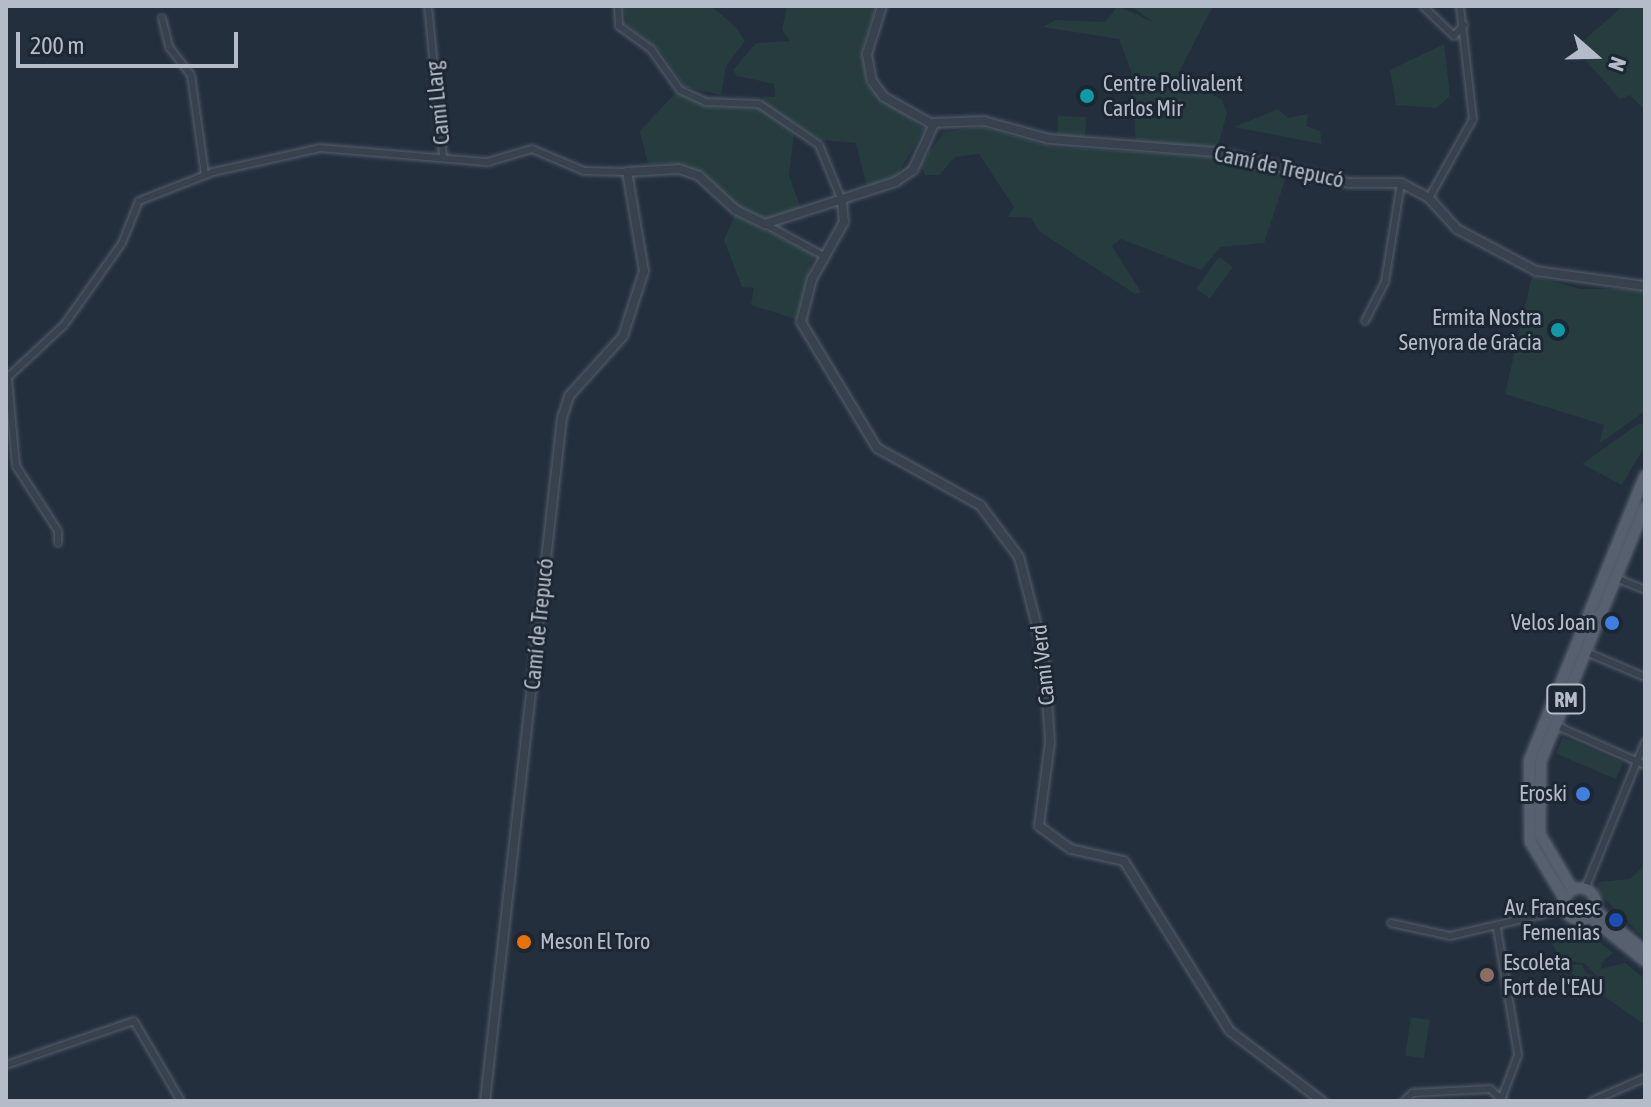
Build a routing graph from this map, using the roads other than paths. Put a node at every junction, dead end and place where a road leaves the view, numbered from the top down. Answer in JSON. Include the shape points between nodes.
{"nodes":[{"id":1,"x":428,"y":6,"type":"edge"},
{"id":2,"x":618,"y":6,"type":"edge"},
{"id":3,"x":882,"y":6,"type":"edge"},
{"id":4,"x":1423,"y":6,"type":"edge"},
{"id":5,"x":1460,"y":6,"type":"edge"},
{"id":6,"x":162,"y":18,"type":"dead end"},
{"id":7,"x":1464,"y":25,"type":"junction"},
{"id":8,"x":934,"y":124,"type":"junction"},
{"id":9,"x":443,"y":156,"type":"junction"},
{"id":10,"x":627,"y":172,"type":"junction"},
{"id":11,"x":205,"y":175,"type":"junction"},
{"id":12,"x":1401,"y":183,"type":"junction"},
{"id":13,"x":1429,"y":198,"type":"junction"},
{"id":14,"x":842,"y":201,"type":"junction"},
{"id":15,"x":765,"y":224,"type":"junction"},
{"id":16,"x":822,"y":255,"type":"junction"},
{"id":17,"x":1645,"y":286,"type":"edge"},
{"id":18,"x":1365,"y":321,"type":"dead end"},
{"id":19,"x":7,"y":379,"type":"edge"},
{"id":20,"x":1645,"y":476,"type":"edge"},
{"id":21,"x":1645,"y":508,"type":"edge"},
{"id":22,"x":58,"y":543,"type":"dead end"},
{"id":23,"x":1616,"y":578,"type":"junction"},
{"id":24,"x":1645,"y":590,"type":"edge"},
{"id":25,"x":1586,"y":652,"type":"junction"},
{"id":26,"x":1645,"y":677,"type":"edge"},
{"id":27,"x":1555,"y":725,"type":"junction"},
{"id":28,"x":1645,"y":742,"type":"edge"},
{"id":29,"x":1637,"y":761,"type":"junction"},
{"id":30,"x":1645,"y":765,"type":"edge"},
{"id":31,"x":1585,"y":889,"type":"junction"},
{"id":32,"x":1573,"y":890,"type":"junction"},
{"id":33,"x":1565,"y":905,"type":"junction"},
{"id":34,"x":1592,"y":913,"type":"junction"},
{"id":35,"x":1391,"y":923,"type":"dead end"},
{"id":36,"x":1497,"y":928,"type":"junction"},
{"id":37,"x":1645,"y":951,"type":"edge"},
{"id":38,"x":1645,"y":961,"type":"edge"},
{"id":39,"x":6,"y":1065,"type":"edge"},
{"id":40,"x":1645,"y":1078,"type":"edge"},
{"id":41,"x":1503,"y":1098,"type":"edge"},
{"id":42,"x":181,"y":1101,"type":"edge"},
{"id":43,"x":485,"y":1101,"type":"edge"},
{"id":44,"x":1322,"y":1101,"type":"edge"},
{"id":45,"x":1404,"y":1101,"type":"edge"},
{"id":46,"x":1592,"y":1101,"type":"edge"}],
"edges":[{"from":1,"to":9,"type":"street","name":"Camí Llarg"},
{"from":2,"to":14,"type":"street","via":[[619,26],[651,49],[680,90],[706,102],[759,104],[819,145]]},
{"from":3,"to":8,"type":"street","via":[[867,54],[872,81],[884,97]]},
{"from":4,"to":7,"type":"street","via":[[1454,36]]},
{"from":5,"to":7,"type":"street"},
{"from":6,"to":11,"type":"street","via":[[169,47],[191,75]]},
{"from":7,"to":13,"type":"street","via":[[1473,119]]},
{"from":8,"to":12,"type":"street","name":"Camí de Trepucó","via":[[984,121],[1049,139],[1215,152],[1349,183]]},
{"from":8,"to":14,"type":"street","via":[[913,170]]},
{"from":9,"to":10,"type":"street","name":"Camí Llarg","via":[[488,162],[532,149],[584,171]]},
{"from":9,"to":11,"type":"street","via":[[320,148]]},
{"from":10,"to":15,"type":"street","name":"Camí Llarg","via":[[679,169],[699,176],[736,210]]},
{"from":10,"to":43,"type":"street","name":"Camí de Trepucó","via":[[644,271],[623,336],[569,396],[562,418]]},
{"from":11,"to":19,"type":"street","via":[[139,201],[122,243],[64,325]]},
{"from":12,"to":13,"type":"street","name":"Camí de Trepucó"},
{"from":12,"to":18,"type":"street","via":[[1385,282]]},
{"from":13,"to":17,"type":"street","name":"Camí de Trepucó","via":[[1457,229],[1536,271]]},
{"from":14,"to":15,"type":"street"},
{"from":14,"to":16,"type":"street","name":"Camí Verd","via":[[844,222]]},
{"from":15,"to":16,"type":"street"},
{"from":16,"to":44,"type":"street","name":"Camí Verd","via":[[801,322],[844,382],[863,429],[895,461],[980,505],[1000,525],[1029,583],[1040,623],[1050,742],[1039,826],[1071,849],[1124,861],[1230,1031]]},
{"from":19,"to":22,"type":"street","via":[[16,466],[58,531]]},
{"from":20,"to":33,"type":"main road","number":"RM","via":[[1529,761],[1530,842]]},
{"from":21,"to":23,"type":"main road","number":"RM"},
{"from":23,"to":24,"type":"street"},
{"from":23,"to":25,"type":"main road","number":"RM"},
{"from":25,"to":26,"type":"street"},
{"from":25,"to":27,"type":"main road","number":"RM"},
{"from":27,"to":29,"type":"street"},
{"from":27,"to":32,"type":"main road","number":"RM","via":[[1541,761],[1537,816],[1552,862]]},
{"from":28,"to":29,"type":"street"},
{"from":29,"to":30,"type":"street"},
{"from":29,"to":31,"type":"street"},
{"from":31,"to":32,"type":"main road"},
{"from":31,"to":34,"type":"main road"},
{"from":32,"to":33,"type":"main road"},
{"from":33,"to":34,"type":"main road","via":[[1578,920]]},
{"from":33,"to":36,"type":"street"},
{"from":34,"to":37,"type":"main road"},
{"from":34,"to":38,"type":"main road"},
{"from":35,"to":36,"type":"street","via":[[1450,936]]},
{"from":36,"to":41,"type":"street","via":[[1518,1055]]},
{"from":39,"to":42,"type":"street","via":[[134,1021]]},
{"from":40,"to":46,"type":"street"},
{"from":41,"to":45,"type":"street","via":[[1490,1089],[1413,1093]]}]}
